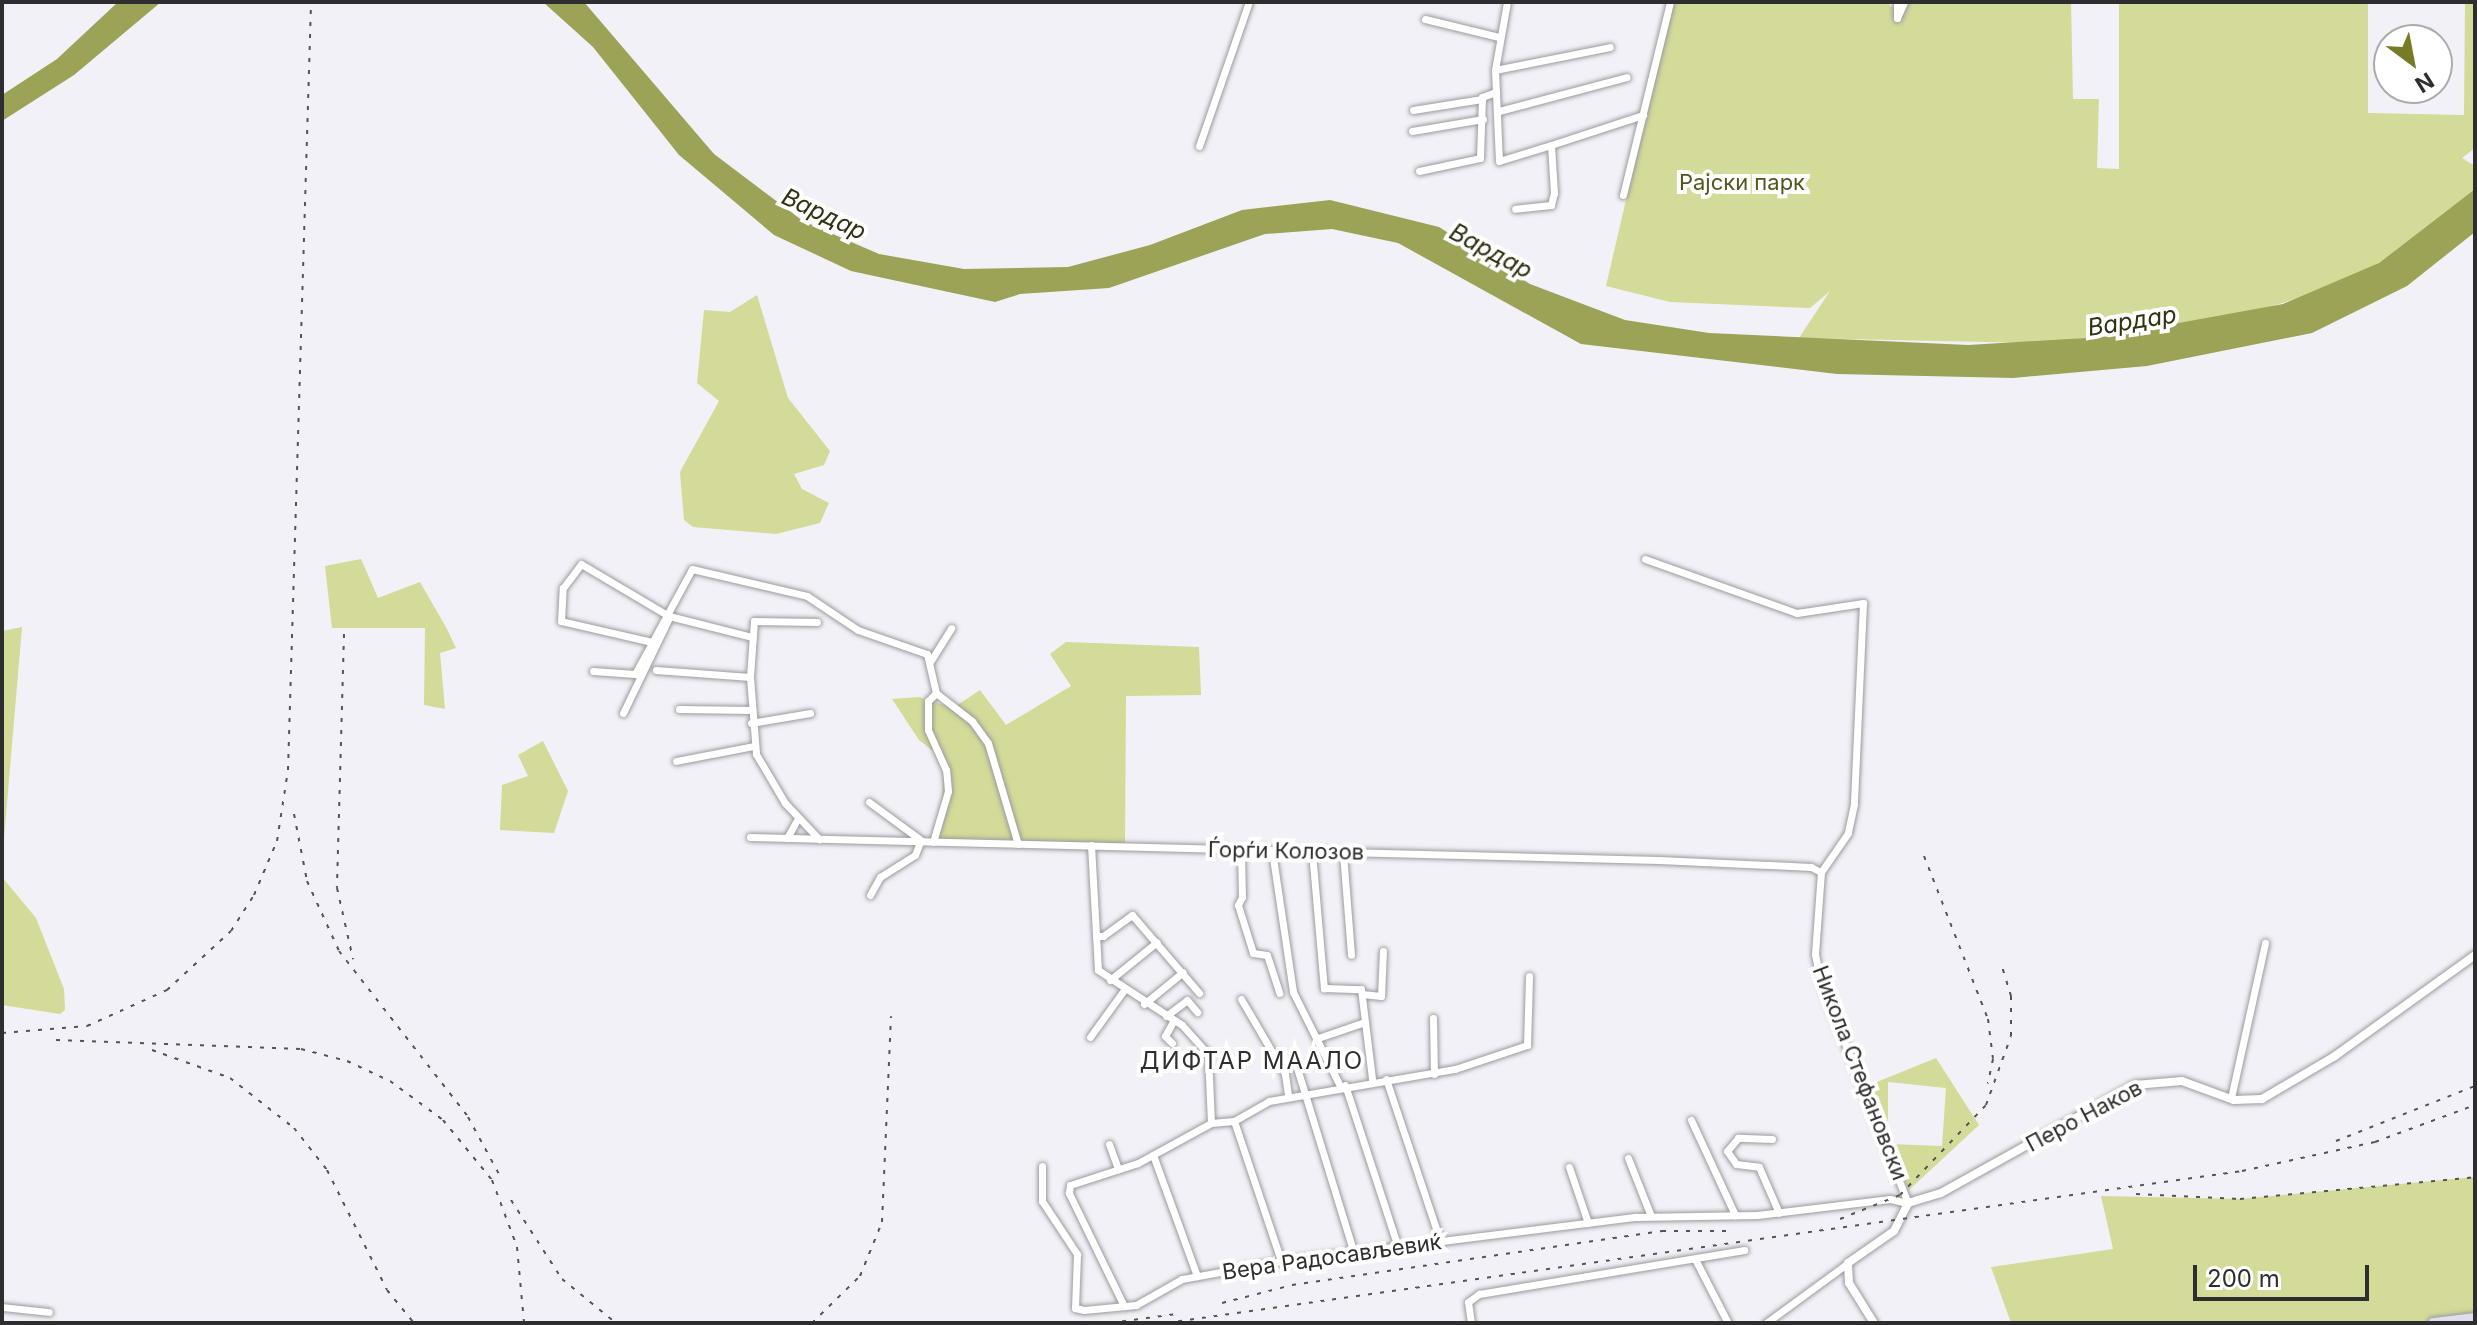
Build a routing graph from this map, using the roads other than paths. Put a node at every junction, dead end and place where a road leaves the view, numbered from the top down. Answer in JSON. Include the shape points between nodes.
{"nodes":[{"id":1,"x":1249,"y":2,"type":"edge"},
{"id":2,"x":1507,"y":2,"type":"edge"},
{"id":3,"x":1670,"y":2,"type":"edge"},
{"id":4,"x":1897,"y":2,"type":"edge"},
{"id":5,"x":1904,"y":2,"type":"edge"},
{"id":6,"x":1425,"y":19,"type":"dead end"},
{"id":7,"x":1499,"y":37,"type":"junction"},
{"id":8,"x":1610,"y":47,"type":"dead end"},
{"id":9,"x":1495,"y":70,"type":"junction"},
{"id":10,"x":1627,"y":77,"type":"dead end"},
{"id":11,"x":1496,"y":92,"type":"junction"},
{"id":12,"x":1482,"y":99,"type":"junction"},
{"id":13,"x":1413,"y":110,"type":"dead end"},
{"id":14,"x":1499,"y":111,"type":"junction"},
{"id":15,"x":1643,"y":115,"type":"junction"},
{"id":16,"x":1483,"y":119,"type":"junction"},
{"id":17,"x":1412,"y":131,"type":"dead end"},
{"id":18,"x":1551,"y":145,"type":"junction"},
{"id":19,"x":1199,"y":146,"type":"dead end"},
{"id":20,"x":1419,"y":171,"type":"dead end"},
{"id":21,"x":1623,"y":195,"type":"dead end"},
{"id":22,"x":1515,"y":209,"type":"dead end"},
{"id":23,"x":1645,"y":559,"type":"dead end"},
{"id":24,"x":669,"y":616,"type":"junction"},
{"id":25,"x":817,"y":622,"type":"dead end"},
{"id":26,"x":951,"y":628,"type":"dead end"},
{"id":27,"x":752,"y":637,"type":"junction"},
{"id":28,"x":652,"y":642,"type":"junction"},
{"id":29,"x":930,"y":662,"type":"junction"},
{"id":30,"x":656,"y":670,"type":"dead end"},
{"id":31,"x":593,"y":671,"type":"dead end"},
{"id":32,"x":750,"y":677,"type":"junction"},
{"id":33,"x":936,"y":693,"type":"junction"},
{"id":34,"x":679,"y":709,"type":"dead end"},
{"id":35,"x":751,"y":710,"type":"junction"},
{"id":36,"x":623,"y":713,"type":"dead end"},
{"id":37,"x":810,"y":713,"type":"dead end"},
{"id":38,"x":751,"y":723,"type":"junction"},
{"id":39,"x":754,"y":746,"type":"junction"},
{"id":40,"x":676,"y":761,"type":"dead end"},
{"id":41,"x":869,"y":802,"type":"dead end"},
{"id":42,"x":797,"y":820,"type":"junction"},
{"id":43,"x":750,"y":837,"type":"dead end"},
{"id":44,"x":787,"y":838,"type":"junction"},
{"id":45,"x":819,"y":839,"type":"junction"},
{"id":46,"x":925,"y":842,"type":"junction"},
{"id":47,"x":1018,"y":844,"type":"junction"},
{"id":48,"x":1091,"y":845,"type":"junction"},
{"id":49,"x":1241,"y":850,"type":"junction"},
{"id":50,"x":1272,"y":851,"type":"junction"},
{"id":51,"x":1312,"y":852,"type":"junction"},
{"id":52,"x":1343,"y":853,"type":"junction"},
{"id":53,"x":1821,"y":872,"type":"junction"},
{"id":54,"x":870,"y":895,"type":"dead end"},
{"id":55,"x":1096,"y":936,"type":"junction"},
{"id":56,"x":1157,"y":942,"type":"junction"},
{"id":57,"x":2265,"y":943,"type":"dead end"},
{"id":58,"x":1383,"y":951,"type":"dead end"},
{"id":59,"x":1351,"y":955,"type":"dead end"},
{"id":60,"x":2475,"y":955,"type":"edge"},
{"id":61,"x":1183,"y":972,"type":"junction"},
{"id":62,"x":1529,"y":976,"type":"dead end"},
{"id":63,"x":1110,"y":980,"type":"junction"},
{"id":64,"x":1124,"y":990,"type":"junction"},
{"id":65,"x":1199,"y":993,"type":"dead end"},
{"id":66,"x":1279,"y":993,"type":"dead end"},
{"id":67,"x":1362,"y":994,"type":"junction"},
{"id":68,"x":1241,"y":999,"type":"dead end"},
{"id":69,"x":1144,"y":1004,"type":"junction"},
{"id":70,"x":1197,"y":1012,"type":"dead end"},
{"id":71,"x":1170,"y":1018,"type":"junction"},
{"id":72,"x":1433,"y":1018,"type":"dead end"},
{"id":73,"x":1362,"y":1023,"type":"junction"},
{"id":74,"x":1090,"y":1037,"type":"dead end"},
{"id":75,"x":1318,"y":1038,"type":"junction"},
{"id":76,"x":1172,"y":1043,"type":"dead end"},
{"id":77,"x":1297,"y":1068,"type":"dead end"},
{"id":78,"x":1434,"y":1074,"type":"junction"},
{"id":79,"x":1372,"y":1079,"type":"junction"},
{"id":80,"x":1386,"y":1079,"type":"junction"},
{"id":81,"x":1343,"y":1086,"type":"junction"},
{"id":82,"x":1309,"y":1093,"type":"junction"},
{"id":83,"x":1288,"y":1096,"type":"junction"},
{"id":84,"x":2231,"y":1098,"type":"junction"},
{"id":85,"x":1691,"y":1120,"type":"dead end"},
{"id":86,"x":1234,"y":1121,"type":"junction"},
{"id":87,"x":1211,"y":1123,"type":"junction"},
{"id":88,"x":1772,"y":1139,"type":"dead end"},
{"id":89,"x":1109,"y":1144,"type":"dead end"},
{"id":90,"x":1153,"y":1155,"type":"junction"},
{"id":91,"x":1628,"y":1158,"type":"dead end"},
{"id":92,"x":1042,"y":1166,"type":"dead end"},
{"id":93,"x":1569,"y":1167,"type":"dead end"},
{"id":94,"x":1118,"y":1169,"type":"junction"},
{"id":95,"x":1908,"y":1203,"type":"junction"},
{"id":96,"x":1779,"y":1213,"type":"junction"},
{"id":97,"x":1735,"y":1215,"type":"junction"},
{"id":98,"x":1651,"y":1216,"type":"junction"},
{"id":99,"x":1588,"y":1223,"type":"junction"},
{"id":100,"x":1441,"y":1243,"type":"junction"},
{"id":101,"x":1398,"y":1247,"type":"junction"},
{"id":102,"x":1744,"y":1250,"type":"dead end"},
{"id":103,"x":1354,"y":1253,"type":"junction"},
{"id":104,"x":1281,"y":1261,"type":"junction"},
{"id":105,"x":1696,"y":1261,"type":"junction"},
{"id":106,"x":1848,"y":1263,"type":"junction"},
{"id":107,"x":1197,"y":1276,"type":"junction"},
{"id":108,"x":1124,"y":1306,"type":"junction"},
{"id":109,"x":2,"y":1307,"type":"edge"},
{"id":110,"x":49,"y":1312,"type":"dead end"},
{"id":111,"x":2475,"y":1318,"type":"edge"},
{"id":112,"x":1471,"y":1323,"type":"edge"},
{"id":113,"x":1728,"y":1323,"type":"edge"},
{"id":114,"x":1766,"y":1323,"type":"edge"},
{"id":115,"x":1874,"y":1323,"type":"edge"},
{"id":116,"x":2433,"y":1323,"type":"edge"}],
"edges":[{"from":1,"to":19,"type":"street"},
{"from":2,"to":7,"type":"street"},
{"from":3,"to":15,"type":"street"},
{"from":4,"to":5,"type":"street","via":[[1897,18]]},
{"from":6,"to":7,"type":"street"},
{"from":7,"to":9,"type":"street"},
{"from":8,"to":9,"type":"street"},
{"from":9,"to":11,"type":"street"},
{"from":10,"to":14,"type":"street"},
{"from":11,"to":12,"type":"street"},
{"from":11,"to":14,"type":"street"},
{"from":12,"to":13,"type":"street"},
{"from":12,"to":16,"type":"street"},
{"from":14,"to":18,"type":"street","via":[[1499,161]]},
{"from":15,"to":18,"type":"street"},
{"from":15,"to":21,"type":"street"},
{"from":16,"to":17,"type":"street"},
{"from":16,"to":20,"type":"street","via":[[1480,158]]},
{"from":18,"to":22,"type":"street","via":[[1551,205]]},
{"from":23,"to":53,"type":"street","name":"Никола Стефановски","via":[[1797,613],[1863,603],[1852,819]]},
{"from":24,"to":27,"type":"street"},
{"from":24,"to":28,"type":"street"},
{"from":24,"to":28,"type":"street","via":[[586,563],[569,577],[558,611],[562,623]]},
{"from":24,"to":29,"type":"street","via":[[692,569],[807,596],[858,630],[923,650]]},
{"from":24,"to":36,"type":"street"},
{"from":25,"to":27,"type":"street","via":[[760,618]]},
{"from":26,"to":29,"type":"street"},
{"from":27,"to":32,"type":"street"},
{"from":28,"to":31,"type":"street","via":[[635,674]]},
{"from":29,"to":33,"type":"street"},
{"from":30,"to":32,"type":"street"},
{"from":32,"to":35,"type":"street"},
{"from":33,"to":46,"type":"street","via":[[928,701],[928,730],[946,770],[948,791]]},
{"from":33,"to":47,"type":"street","via":[[981,730]]},
{"from":34,"to":35,"type":"street"},
{"from":35,"to":38,"type":"street"},
{"from":37,"to":38,"type":"street"},
{"from":38,"to":39,"type":"street"},
{"from":39,"to":40,"type":"street"},
{"from":39,"to":42,"type":"street"},
{"from":41,"to":46,"type":"street"},
{"from":42,"to":44,"type":"street"},
{"from":42,"to":45,"type":"street"},
{"from":43,"to":44,"type":"street","name":"Ѓорѓи Колозов"},
{"from":44,"to":45,"type":"street","name":"Ѓорѓи Колозов"},
{"from":45,"to":46,"type":"street","name":"Ѓорѓи Колозов"},
{"from":46,"to":47,"type":"street","name":"Ѓорѓи Колозов"},
{"from":46,"to":54,"type":"street","via":[[915,855],[880,877]]},
{"from":47,"to":48,"type":"street","name":"Ѓорѓи Колозов"},
{"from":48,"to":49,"type":"street","name":"Ѓорѓи Колозов"},
{"from":48,"to":55,"type":"street"},
{"from":49,"to":50,"type":"street","name":"Ѓорѓи Колозов"},
{"from":49,"to":66,"type":"street","via":[[1238,905],[1253,953],[1267,955]]},
{"from":50,"to":51,"type":"street","name":"Ѓорѓи Колозов"},
{"from":50,"to":75,"type":"street","via":[[1293,992]]},
{"from":51,"to":52,"type":"street","name":"Ѓорѓи Колозов"},
{"from":51,"to":67,"type":"street","via":[[1324,988],[1358,987]]},
{"from":52,"to":53,"type":"street","name":"Ѓорѓи Колозов","via":[[1763,864]]},
{"from":52,"to":59,"type":"street"},
{"from":53,"to":95,"type":"street","name":"Никола Стефановски","via":[[1817,968]]},
{"from":55,"to":56,"type":"street","via":[[1132,915]]},
{"from":55,"to":63,"type":"street","via":[[1098,970]]},
{"from":56,"to":61,"type":"street"},
{"from":56,"to":63,"type":"street"},
{"from":57,"to":84,"type":"street"},
{"from":58,"to":67,"type":"street","via":[[1381,996]]},
{"from":60,"to":84,"type":"street","name":"Перо Наков","via":[[2272,1094],[2253,1101]]},
{"from":61,"to":65,"type":"street"},
{"from":61,"to":69,"type":"street"},
{"from":62,"to":78,"type":"street","via":[[1527,1045]]},
{"from":63,"to":64,"type":"street"},
{"from":64,"to":69,"type":"street"},
{"from":64,"to":74,"type":"street"},
{"from":67,"to":73,"type":"street"},
{"from":68,"to":83,"type":"street","via":[[1285,1074]]},
{"from":69,"to":71,"type":"street"},
{"from":70,"to":71,"type":"street","via":[[1187,1000]]},
{"from":71,"to":76,"type":"street","via":[[1165,1036]]},
{"from":71,"to":87,"type":"street","via":[[1192,1034],[1211,1061]]},
{"from":72,"to":78,"type":"street"},
{"from":73,"to":75,"type":"street"},
{"from":73,"to":79,"type":"street"},
{"from":75,"to":81,"type":"street"},
{"from":77,"to":82,"type":"street"},
{"from":78,"to":80,"type":"street"},
{"from":79,"to":80,"type":"street"},
{"from":79,"to":81,"type":"street"},
{"from":80,"to":100,"type":"street"},
{"from":81,"to":82,"type":"street"},
{"from":81,"to":101,"type":"street"},
{"from":82,"to":83,"type":"street"},
{"from":82,"to":103,"type":"street"},
{"from":83,"to":86,"type":"street"},
{"from":84,"to":95,"type":"street","name":"Перо Наков","via":[[2182,1081],[2135,1085],[1941,1193]]},
{"from":85,"to":97,"type":"street"},
{"from":86,"to":87,"type":"street"},
{"from":86,"to":104,"type":"street"},
{"from":87,"to":90,"type":"street"},
{"from":88,"to":96,"type":"street","via":[[1738,1138],[1727,1151],[1736,1164],[1759,1167]]},
{"from":89,"to":94,"type":"street"},
{"from":90,"to":94,"type":"street"},
{"from":90,"to":107,"type":"street"},
{"from":91,"to":98,"type":"street"},
{"from":92,"to":108,"type":"street","name":"Вера Радосављевиќ","via":[[1042,1201],[1077,1254],[1075,1308]]},
{"from":93,"to":99,"type":"street"},
{"from":94,"to":108,"type":"street","via":[[1073,1183],[1068,1190]]},
{"from":95,"to":96,"type":"street","name":"Вера Радосављевиќ","via":[[1890,1199]]},
{"from":95,"to":106,"type":"street","via":[[1894,1231]]},
{"from":96,"to":97,"type":"street","name":"Вера Радосављевиќ"},
{"from":97,"to":98,"type":"street","name":"Вера Радосављевиќ"},
{"from":98,"to":99,"type":"street","name":"Вера Радосављевиќ"},
{"from":99,"to":100,"type":"street","name":"Вера Радосављевиќ"},
{"from":100,"to":101,"type":"street","name":"Вера Радосављевиќ"},
{"from":101,"to":103,"type":"street","name":"Вера Радосављевиќ"},
{"from":102,"to":105,"type":"street"},
{"from":103,"to":104,"type":"street","name":"Вера Радосављевиќ"},
{"from":104,"to":107,"type":"street","name":"Вера Радосављевиќ"},
{"from":105,"to":112,"type":"street","via":[[1479,1294],[1468,1302]]},
{"from":105,"to":113,"type":"street"},
{"from":106,"to":114,"type":"street"},
{"from":106,"to":115,"type":"street","via":[[1849,1283]]},
{"from":107,"to":108,"type":"street","name":"Вера Радосављевиќ","via":[[1152,1299]]},
{"from":109,"to":110,"type":"street"},
{"from":111,"to":116,"type":"main road"}]}
